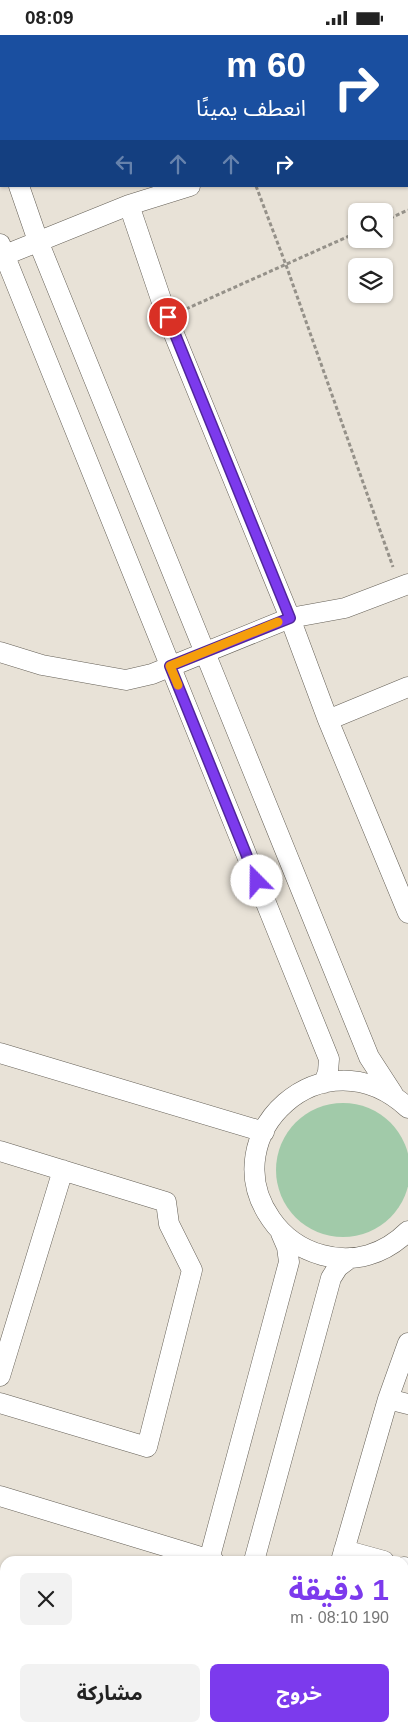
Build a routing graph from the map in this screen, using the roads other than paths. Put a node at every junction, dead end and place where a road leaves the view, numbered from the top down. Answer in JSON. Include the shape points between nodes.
{"nodes":[{"id":1,"x":19,"y":187,"type":"edge"},
{"id":2,"x":187,"y":187,"type":"edge"},
{"id":3,"x":130,"y":205,"type":"junction"},
{"id":4,"x":38,"y":241,"type":"junction"},
{"id":5,"x":2,"y":249,"type":"edge"},
{"id":6,"x":404,"y":585,"type":"edge"},
{"id":7,"x":290,"y":618,"type":"junction"},
{"id":8,"x":205,"y":651,"type":"junction"},
{"id":9,"x":0,"y":652,"type":"edge"},
{"id":10,"x":170,"y":666,"type":"junction"},
{"id":11,"x":408,"y":687,"type":"edge"},
{"id":12,"x":328,"y":720,"type":"junction"},
{"id":13,"x":400,"y":874,"type":"edge"},
{"id":14,"x":408,"y":913,"type":"edge"},
{"id":15,"x":0,"y":1053,"type":"edge"},
{"id":16,"x":324,"y":1083,"type":"junction"},
{"id":17,"x":393,"y":1094,"type":"junction"},
{"id":18,"x":408,"y":1107,"type":"edge"},
{"id":19,"x":264,"y":1132,"type":"junction"},
{"id":20,"x":0,"y":1151,"type":"edge"},
{"id":21,"x":63,"y":1170,"type":"junction"},
{"id":22,"x":408,"y":1231,"type":"edge"},
{"id":23,"x":281,"y":1233,"type":"junction"},
{"id":24,"x":350,"y":1258,"type":"junction"},
{"id":25,"x":408,"y":1343,"type":"edge"},
{"id":26,"x":0,"y":1377,"type":"edge"},
{"id":27,"x":388,"y":1399,"type":"junction"},
{"id":28,"x":0,"y":1403,"type":"edge"},
{"id":29,"x":408,"y":1404,"type":"edge"},
{"id":30,"x":0,"y":1496,"type":"edge"},
{"id":31,"x":196,"y":1556,"type":"edge"},
{"id":32,"x":213,"y":1556,"type":"edge"},
{"id":33,"x":255,"y":1556,"type":"edge"},
{"id":34,"x":343,"y":1556,"type":"edge"}],
"edges":[{"from":1,"to":4,"type":"street"},
{"from":2,"to":3,"type":"street"},
{"from":3,"to":4,"type":"street"},
{"from":3,"to":7,"type":"street","via":[[168,317]]},
{"from":4,"to":5,"type":"street"},
{"from":4,"to":8,"type":"street"},
{"from":5,"to":10,"type":"street"},
{"from":6,"to":7,"type":"street","via":[[345,608]]},
{"from":7,"to":8,"type":"street"},
{"from":7,"to":12,"type":"street"},
{"from":8,"to":10,"type":"street"},
{"from":8,"to":17,"type":"street","via":[[369,1057]]},
{"from":9,"to":10,"type":"street","via":[[42,665],[126,680]]},
{"from":10,"to":16,"type":"street","via":[[329,1059]]},
{"from":11,"to":12,"type":"street"},
{"from":12,"to":13,"type":"street"},
{"from":13,"to":14,"type":"street"},
{"from":15,"to":19,"type":"street"},
{"from":16,"to":17,"type":"street","via":[[339,1080],[368,1082]]},
{"from":16,"to":19,"type":"street","via":[[287,1100],[268,1121]]},
{"from":17,"to":18,"type":"street"},
{"from":19,"to":23,"type":"street","via":[[257,1147],[255,1178],[263,1208]]},
{"from":20,"to":21,"type":"street"},
{"from":21,"to":26,"type":"street"},
{"from":21,"to":28,"type":"street","via":[[166,1202],[169,1224],[192,1270],[147,1447]]},
{"from":22,"to":24,"type":"street","via":[[395,1244],[367,1257]]},
{"from":23,"to":24,"type":"street","via":[[306,1251],[336,1259]]},
{"from":23,"to":32,"type":"street","via":[[288,1261]]},
{"from":24,"to":33,"type":"street","via":[[338,1267],[331,1278]]},
{"from":25,"to":27,"type":"street"},
{"from":27,"to":29,"type":"street"},
{"from":27,"to":34,"type":"street"},
{"from":30,"to":31,"type":"street"}]}
